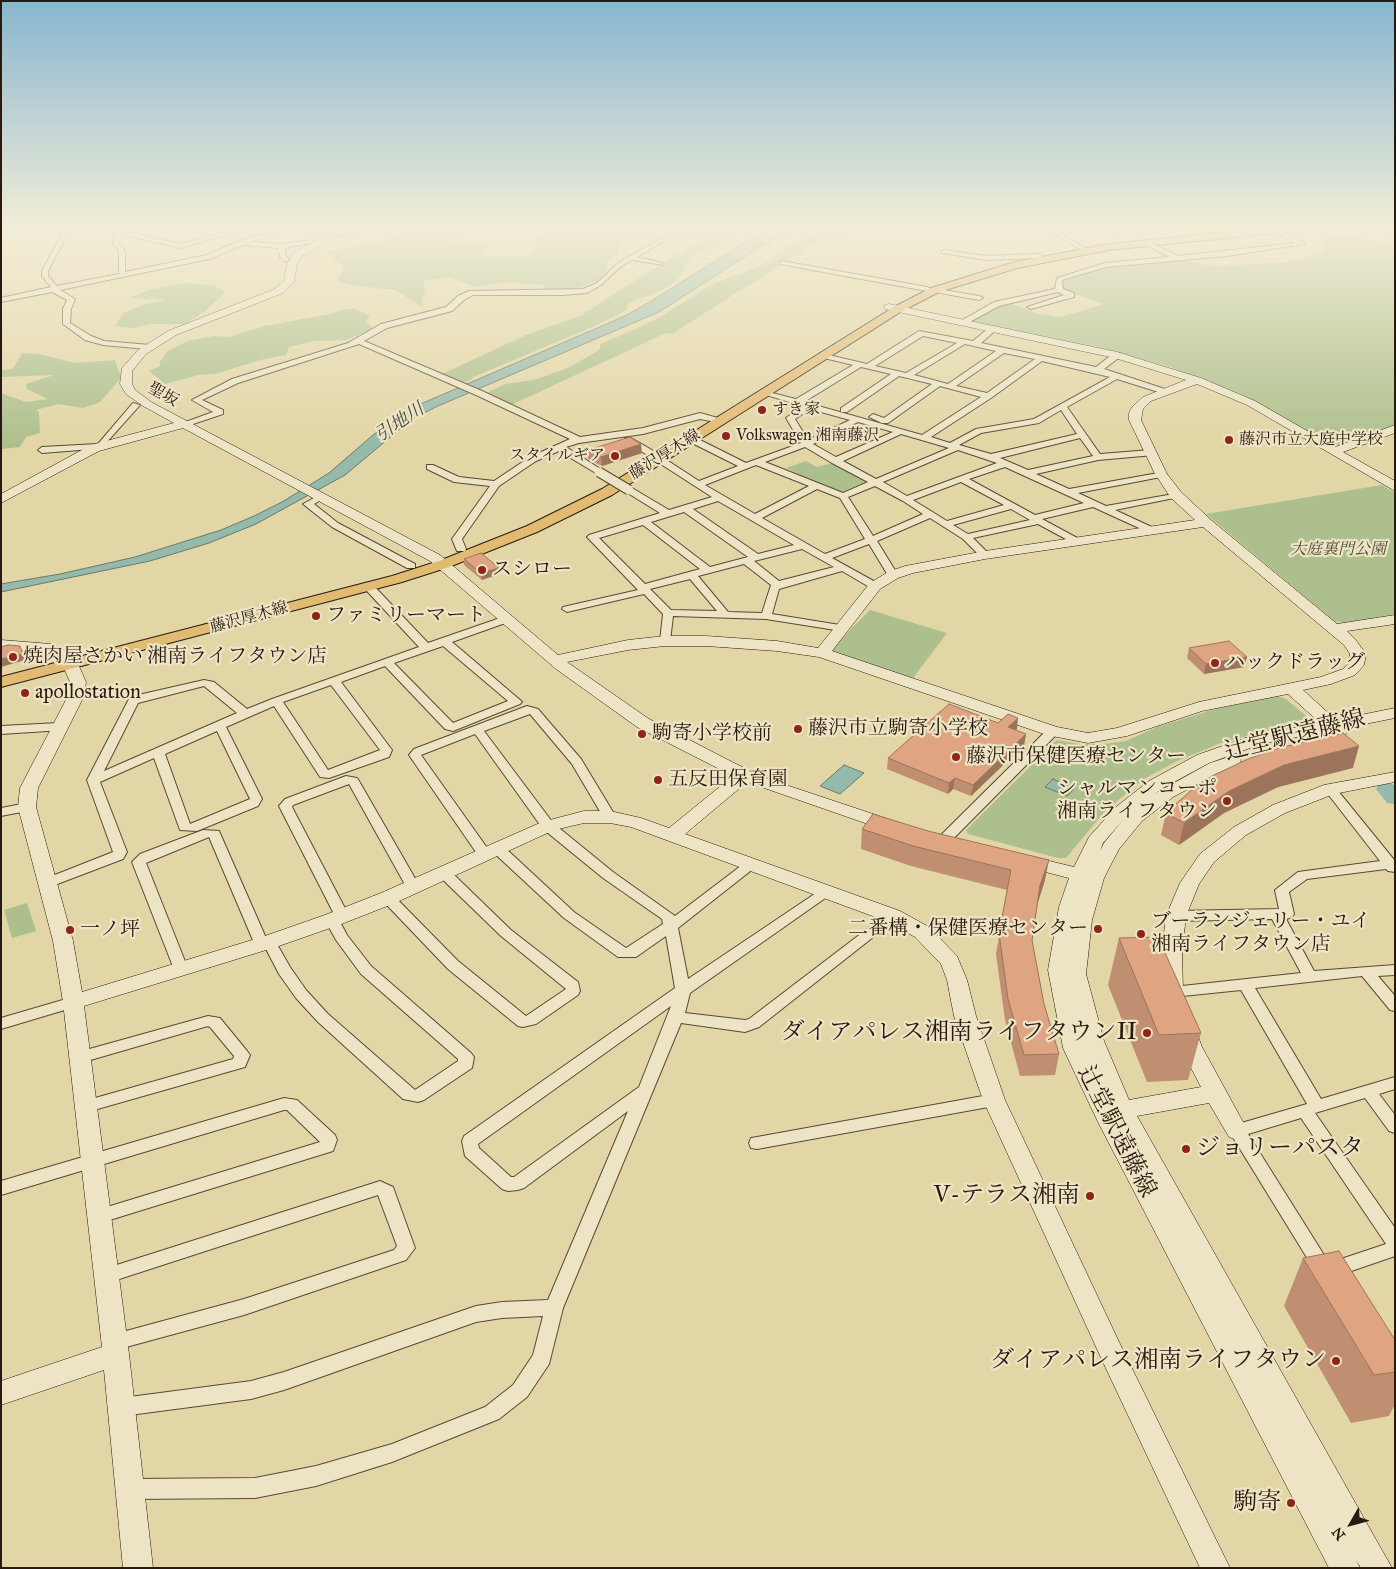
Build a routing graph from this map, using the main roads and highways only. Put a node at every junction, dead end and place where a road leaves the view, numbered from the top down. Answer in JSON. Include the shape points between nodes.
{"nodes":[{"id":1,"x":912,"y":299,"type":"edge"},
{"id":2,"x":893,"y":308,"type":"junction"},
{"id":3,"x":717,"y":419,"type":"junction"},
{"id":4,"x":656,"y":457,"type":"junction"},
{"id":5,"x":440,"y":561,"type":"junction"},
{"id":6,"x":69,"y":661,"type":"junction"},
{"id":7,"x":1,"y":675,"type":"edge"},
{"id":8,"x":1,"y":682,"type":"edge"}],
"edges":[{"from":1,"to":2,"type":"main road","name":"藤沢厚木線"},
{"from":2,"to":3,"type":"main road","name":"藤沢厚木線","via":[[764,394]]},
{"from":2,"to":3,"type":"main road","name":"藤沢厚木線","via":[[870,317]]},
{"from":3,"to":4,"type":"main road","name":"藤沢厚木線"},
{"from":3,"to":4,"type":"main road","name":"藤沢厚木線","via":[[691,439]]},
{"from":4,"to":5,"type":"main road","name":"藤沢厚木線","via":[[574,502],[461,548]]},
{"from":4,"to":5,"type":"main road","name":"藤沢厚木線","via":[[583,505],[532,529]]},
{"from":5,"to":6,"type":"main road","name":"藤沢厚木線","via":[[410,566]]},
{"from":5,"to":6,"type":"main road","name":"藤沢厚木線","via":[[368,587]]},
{"from":6,"to":7,"type":"main road","name":"藤沢厚木線"},
{"from":6,"to":8,"type":"main road","name":"藤沢厚木線"}]}
